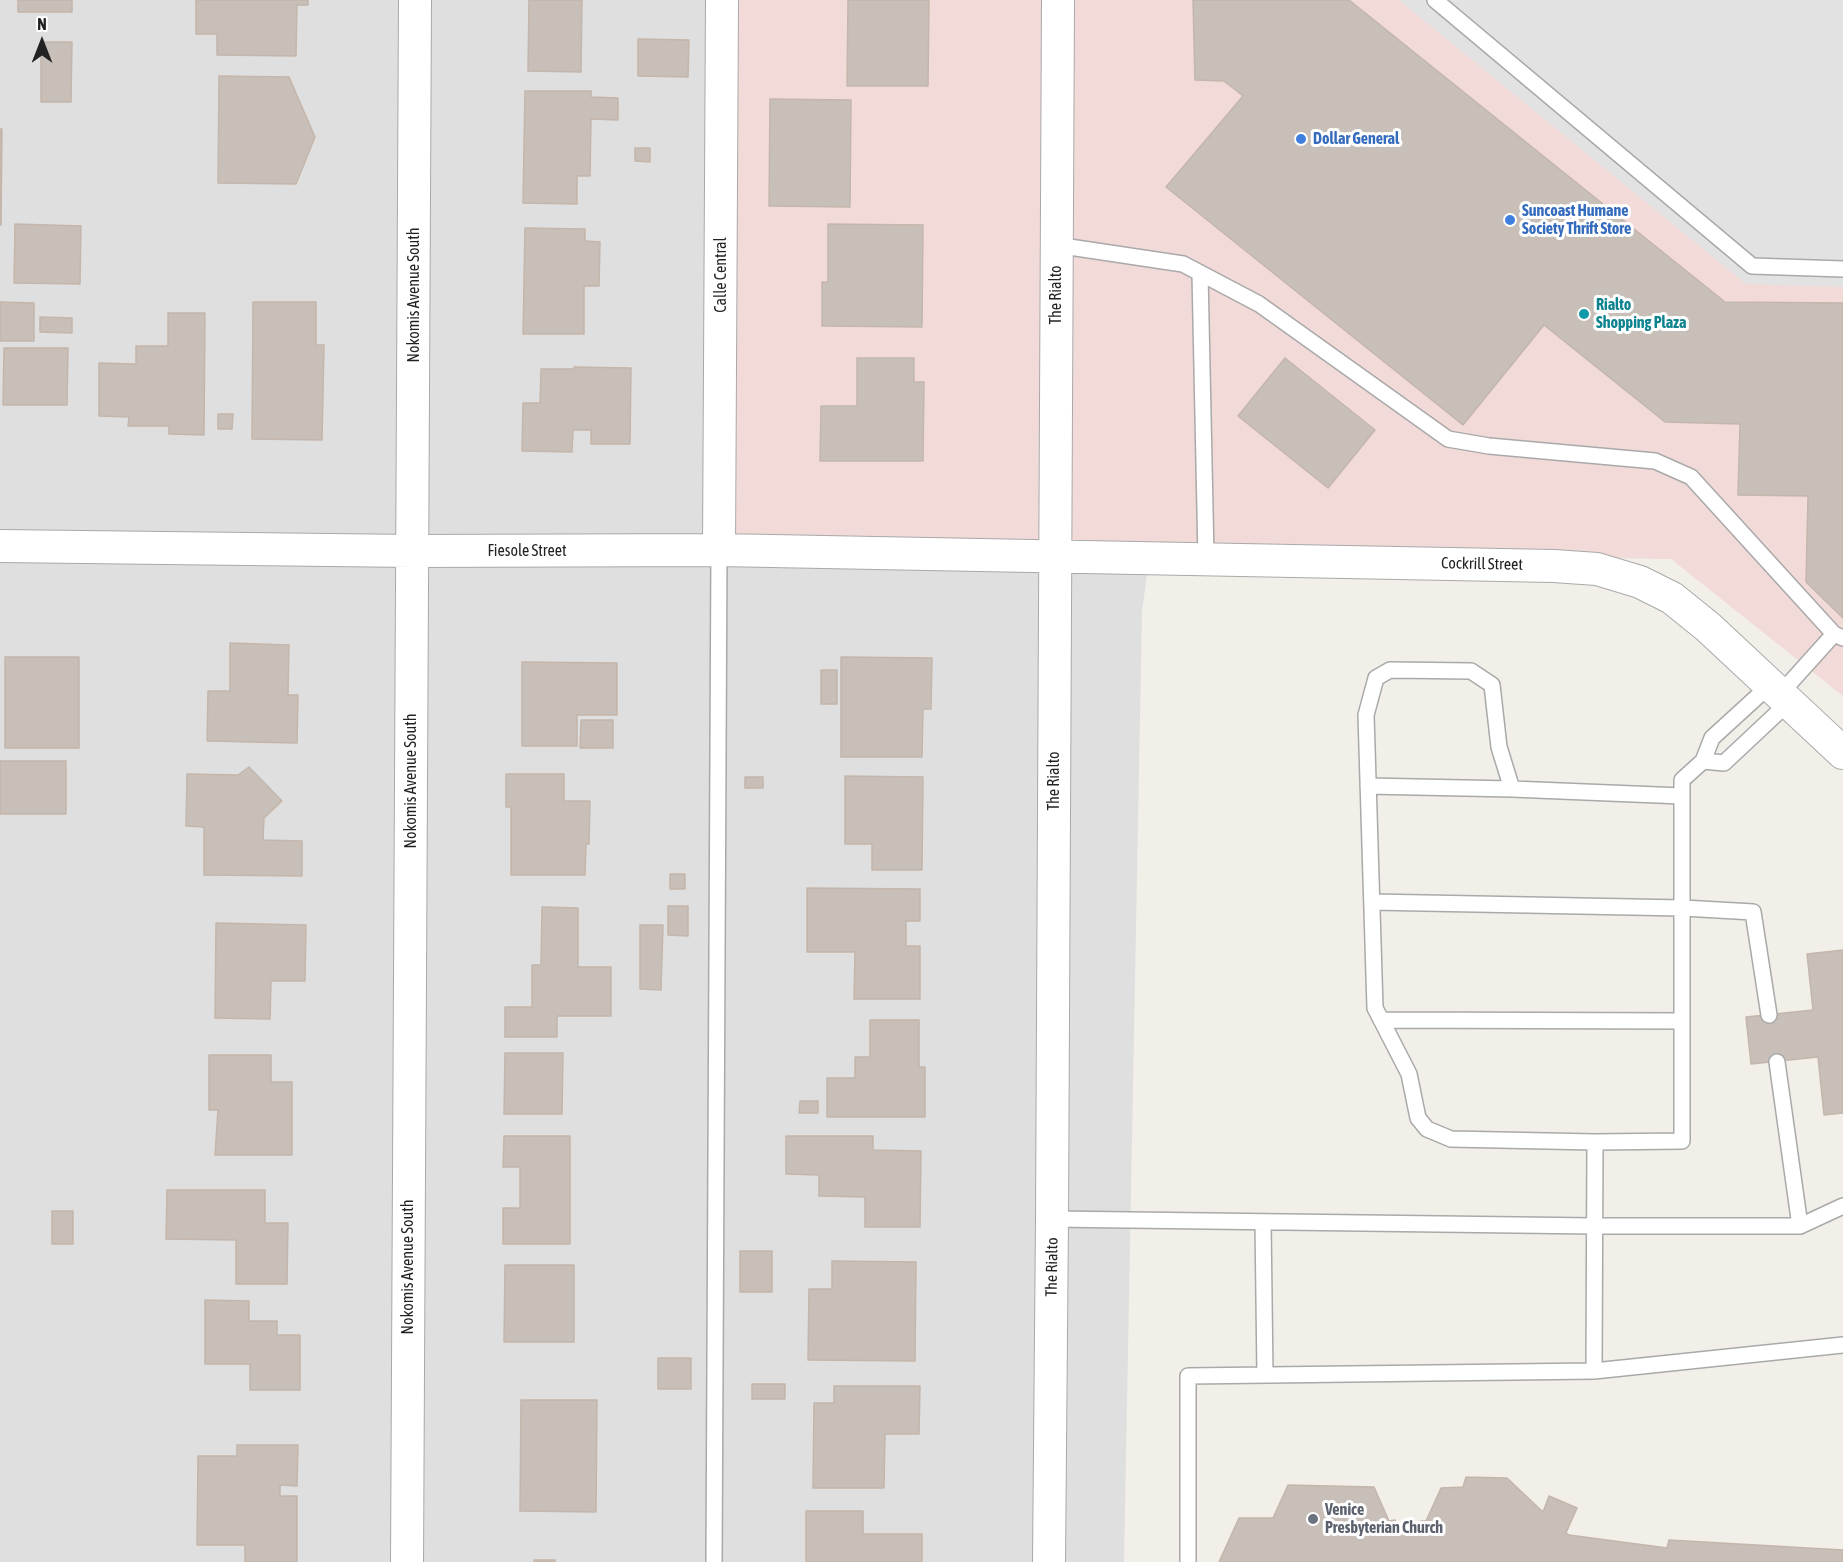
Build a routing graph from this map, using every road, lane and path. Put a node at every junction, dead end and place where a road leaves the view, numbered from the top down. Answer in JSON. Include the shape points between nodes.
{"nodes":[{"id":1,"x":415,"y":0,"type":"edge"},
{"id":2,"x":722,"y":0,"type":"edge"},
{"id":3,"x":1058,"y":0,"type":"edge"},
{"id":4,"x":1435,"y":0,"type":"edge"},
{"id":5,"x":1056,"y":245,"type":"junction"},
{"id":6,"x":1843,"y":268,"type":"edge"},
{"id":7,"x":1200,"y":273,"type":"junction"},
{"id":8,"x":0,"y":546,"type":"edge"},
{"id":9,"x":719,"y":550,"type":"junction"},
{"id":10,"x":412,"y":551,"type":"junction"},
{"id":11,"x":1055,"y":555,"type":"junction"},
{"id":12,"x":1206,"y":558,"type":"junction"},
{"id":13,"x":1839,"y":636,"type":"edge"},
{"id":14,"x":1779,"y":694,"type":"junction"},
{"id":15,"x":1843,"y":753,"type":"edge"},
{"id":16,"x":1703,"y":760,"type":"junction"},
{"id":17,"x":1368,"y":786,"type":"junction"},
{"id":18,"x":1512,"y":789,"type":"junction"},
{"id":19,"x":1682,"y":796,"type":"junction"},
{"id":20,"x":1372,"y":902,"type":"junction"},
{"id":21,"x":1683,"y":908,"type":"junction"},
{"id":22,"x":1769,"y":1015,"type":"dead end"},
{"id":23,"x":1381,"y":1020,"type":"junction"},
{"id":24,"x":1682,"y":1022,"type":"junction"},
{"id":25,"x":1777,"y":1062,"type":"dead end"},
{"id":26,"x":1595,"y":1142,"type":"junction"},
{"id":27,"x":1843,"y":1206,"type":"edge"},
{"id":28,"x":1052,"y":1220,"type":"junction"},
{"id":29,"x":1263,"y":1222,"type":"junction"},
{"id":30,"x":1594,"y":1226,"type":"junction"},
{"id":31,"x":1800,"y":1226,"type":"junction"},
{"id":32,"x":1843,"y":1345,"type":"edge"},
{"id":33,"x":1594,"y":1371,"type":"junction"},
{"id":34,"x":1265,"y":1375,"type":"junction"},
{"id":35,"x":406,"y":1562,"type":"edge"},
{"id":36,"x":714,"y":1562,"type":"edge"},
{"id":37,"x":1049,"y":1562,"type":"edge"},
{"id":38,"x":1188,"y":1562,"type":"edge"}],
"edges":[{"from":1,"to":10,"type":"street","name":"Nokomis Avenue South"},
{"from":2,"to":9,"type":"street","name":"Calle Central"},
{"from":3,"to":5,"type":"street","name":"The Rialto"},
{"from":4,"to":6,"type":"lane","via":[[1752,266]]},
{"from":5,"to":7,"type":"lane","via":[[1183,264]]},
{"from":5,"to":11,"type":"street","name":"The Rialto"},
{"from":7,"to":12,"type":"lane"},
{"from":7,"to":13,"type":"lane","via":[[1259,304],[1448,439],[1655,461],[1691,477]]},
{"from":8,"to":10,"type":"street","name":"Fiesole Street"},
{"from":9,"to":10,"type":"street","name":"Fiesole Street"},
{"from":9,"to":11,"type":"street","name":"Fiesole Street"},
{"from":9,"to":36,"type":"lane"},
{"from":10,"to":35,"type":"street","name":"Nokomis Avenue South"},
{"from":11,"to":12,"type":"street","name":"Cockrill Street"},
{"from":11,"to":28,"type":"street","name":"The Rialto"},
{"from":12,"to":14,"type":"street","name":"Cockrill Street","via":[[1597,569],[1640,582],[1672,598]]},
{"from":13,"to":14,"type":"lane"},
{"from":14,"to":15,"type":"street","name":"Cockrill Street"},
{"from":14,"to":16,"type":"lane","via":[[1712,738]]},
{"from":14,"to":16,"type":"lane","via":[[1724,763]]},
{"from":16,"to":19,"type":"lane","via":[[1682,780]]},
{"from":17,"to":18,"type":"lane"},
{"from":17,"to":18,"type":"lane","via":[[1366,715],[1377,678],[1390,670],[1471,671],[1492,685],[1499,747]]},
{"from":17,"to":20,"type":"lane"},
{"from":18,"to":19,"type":"lane"},
{"from":19,"to":21,"type":"lane"},
{"from":20,"to":21,"type":"lane"},
{"from":20,"to":23,"type":"lane","via":[[1375,1008]]},
{"from":21,"to":22,"type":"lane","via":[[1753,912]]},
{"from":21,"to":24,"type":"lane"},
{"from":23,"to":24,"type":"lane"},
{"from":23,"to":26,"type":"lane","via":[[1408,1074],[1418,1118],[1427,1129],[1451,1139]]},
{"from":24,"to":26,"type":"lane","via":[[1682,1140]]},
{"from":25,"to":31,"type":"lane"},
{"from":26,"to":30,"type":"lane"},
{"from":27,"to":31,"type":"lane"},
{"from":28,"to":29,"type":"lane"},
{"from":28,"to":37,"type":"street","name":"The Rialto"},
{"from":29,"to":30,"type":"lane"},
{"from":29,"to":34,"type":"lane"},
{"from":30,"to":31,"type":"lane"},
{"from":30,"to":33,"type":"lane"},
{"from":32,"to":33,"type":"lane"},
{"from":33,"to":34,"type":"lane"},
{"from":34,"to":38,"type":"lane","via":[[1188,1376]]}]}
